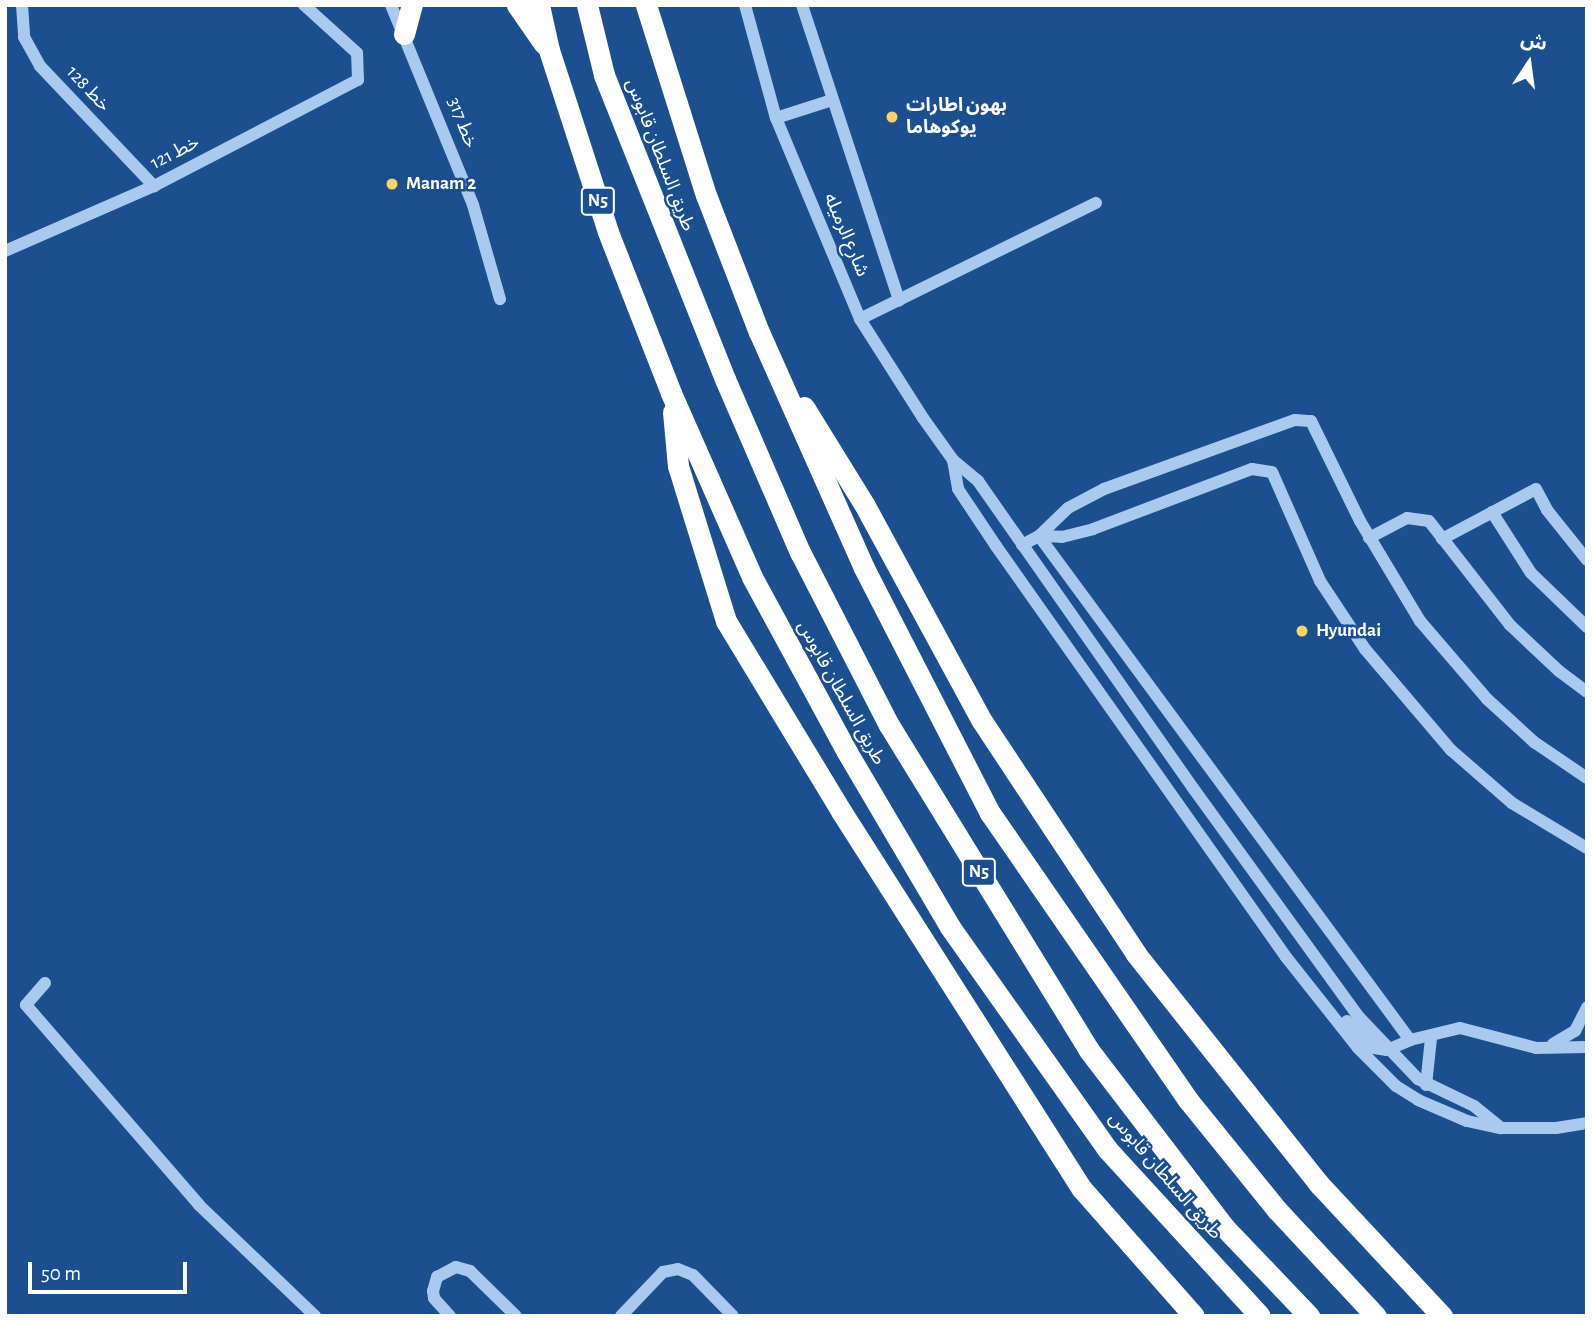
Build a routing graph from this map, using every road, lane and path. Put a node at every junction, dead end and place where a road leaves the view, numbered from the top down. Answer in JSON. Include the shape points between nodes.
{"nodes":[{"id":1,"x":22,"y":5,"type":"edge"},
{"id":2,"x":304,"y":5,"type":"edge"},
{"id":3,"x":391,"y":5,"type":"edge"},
{"id":4,"x":412,"y":5,"type":"edge"},
{"id":5,"x":517,"y":5,"type":"edge"},
{"id":6,"x":539,"y":5,"type":"edge"},
{"id":7,"x":587,"y":5,"type":"edge"},
{"id":8,"x":646,"y":5,"type":"edge"},
{"id":9,"x":745,"y":5,"type":"edge"},
{"id":10,"x":802,"y":5,"type":"edge"},
{"id":11,"x":404,"y":34,"type":"junction"},
{"id":12,"x":549,"y":50,"type":"junction"},
{"id":13,"x":832,"y":100,"type":"junction"},
{"id":14,"x":776,"y":118,"type":"junction"},
{"id":15,"x":154,"y":186,"type":"junction"},
{"id":16,"x":1096,"y":203,"type":"dead end"},
{"id":17,"x":5,"y":251,"type":"edge"},
{"id":18,"x":500,"y":299,"type":"dead end"},
{"id":19,"x":899,"y":300,"type":"junction"},
{"id":20,"x":860,"y":319,"type":"junction"},
{"id":21,"x":759,"y":332,"type":"junction"},
{"id":22,"x":670,"y":393,"type":"junction"},
{"id":23,"x":954,"y":460,"type":"junction"},
{"id":24,"x":1492,"y":512,"type":"junction"},
{"id":25,"x":1039,"y":536,"type":"junction"},
{"id":26,"x":1369,"y":538,"type":"junction"},
{"id":27,"x":1442,"y":539,"type":"junction"},
{"id":28,"x":1022,"y":545,"type":"junction"},
{"id":29,"x":1587,"y":560,"type":"edge"},
{"id":30,"x":1587,"y":627,"type":"edge"},
{"id":31,"x":1587,"y":692,"type":"edge"},
{"id":32,"x":1587,"y":778,"type":"edge"},
{"id":33,"x":1587,"y":848,"type":"edge"},
{"id":34,"x":45,"y":984,"type":"dead end"},
{"id":35,"x":1315,"y":993,"type":"junction"},
{"id":36,"x":1587,"y":1007,"type":"edge"},
{"id":37,"x":1431,"y":1038,"type":"junction"},
{"id":38,"x":1410,"y":1040,"type":"junction"},
{"id":39,"x":1550,"y":1046,"type":"junction"},
{"id":40,"x":1587,"y":1047,"type":"edge"},
{"id":41,"x":1387,"y":1050,"type":"junction"},
{"id":42,"x":1426,"y":1085,"type":"junction"},
{"id":43,"x":1587,"y":1123,"type":"edge"},
{"id":44,"x":1501,"y":1128,"type":"junction"},
{"id":45,"x":1149,"y":1264,"type":"junction"},
{"id":46,"x":314,"y":1316,"type":"edge"},
{"id":47,"x":450,"y":1316,"type":"edge"},
{"id":48,"x":516,"y":1316,"type":"edge"},
{"id":49,"x":621,"y":1316,"type":"edge"},
{"id":50,"x":733,"y":1316,"type":"edge"},
{"id":51,"x":1179,"y":1316,"type":"edge"},
{"id":52,"x":1194,"y":1316,"type":"edge"},
{"id":53,"x":1260,"y":1316,"type":"edge"},
{"id":54,"x":1309,"y":1316,"type":"edge"},
{"id":55,"x":1376,"y":1316,"type":"edge"},
{"id":56,"x":1441,"y":1316,"type":"edge"}],
"edges":[{"from":1,"to":15,"type":"street","name":"خط 128","via":[[24,37],[40,66]]},
{"from":2,"to":15,"type":"street","name":"خط 121","via":[[357,53],[358,80]]},
{"from":3,"to":11,"type":"street","name":"خط 317"},
{"from":4,"to":11,"type":"highway"},
{"from":5,"to":12,"type":"highway"},
{"from":6,"to":12,"type":"highway","name":"طريق السلطان قابوس","number":"N5"},
{"from":7,"to":54,"type":"highway","name":"طريق السلطان قابوس","number":"N5","via":[[604,75],[725,379],[800,552],[889,725],[1088,1049],[1225,1228]]},
{"from":8,"to":21,"type":"highway","via":[[706,195]]},
{"from":9,"to":14,"type":"street","name":"شارع الرميله"},
{"from":10,"to":13,"type":"street"},
{"from":11,"to":18,"type":"street","name":"خط 317","via":[[473,205]]},
{"from":12,"to":22,"type":"highway","name":"طريق السلطان قابوس","number":"N5","via":[[608,232]]},
{"from":13,"to":14,"type":"street"},
{"from":13,"to":19,"type":"street"},
{"from":14,"to":20,"type":"street","name":"شارع الرميله"},
{"from":15,"to":17,"type":"street","name":"خط 121"},
{"from":16,"to":19,"type":"street"},
{"from":19,"to":20,"type":"street"},
{"from":20,"to":23,"type":"street","name":"شارع الرميله"},
{"from":21,"to":55,"type":"highway","via":[[864,568],[990,813],[1188,1100],[1277,1210]]},
{"from":21,"to":56,"type":"highway","via":[[864,504],[982,721],[1136,954],[1318,1183]]},
{"from":22,"to":45,"type":"highway","via":[[678,466],[726,621],[1082,1189]]},
{"from":22,"to":53,"type":"highway","name":"طريق السلطان قابوس","number":"N5","via":[[752,578],[950,927],[1107,1149]]},
{"from":23,"to":28,"type":"street","name":"شارع الرميله","via":[[978,481]]},
{"from":23,"to":35,"type":"street","via":[[958,489],[996,546]]},
{"from":24,"to":27,"type":"street"},
{"from":24,"to":29,"type":"street","via":[[1536,489]]},
{"from":24,"to":30,"type":"street","via":[[1531,573]]},
{"from":25,"to":26,"type":"street","via":[[1068,508],[1104,489],[1304,419],[1311,421]]},
{"from":25,"to":28,"type":"street"},
{"from":25,"to":33,"type":"street","via":[[1062,537],[1093,529],[1252,469],[1272,472],[1320,581],[1365,649],[1451,750],[1513,803]]},
{"from":25,"to":38,"type":"street"},
{"from":26,"to":27,"type":"street","via":[[1407,518],[1429,521]]},
{"from":26,"to":32,"type":"street","via":[[1420,621],[1488,699],[1534,742]]},
{"from":27,"to":31,"type":"street","via":[[1510,625]]},
{"from":28,"to":41,"type":"street","name":"شارع الرميله","via":[[1276,905]]},
{"from":34,"to":46,"type":"street","via":[[26,1005],[199,1205]]},
{"from":35,"to":41,"type":"street","via":[[1374,1048]]},
{"from":35,"to":44,"type":"street","via":[[1358,1048],[1396,1086],[1440,1111]]},
{"from":36,"to":39,"type":"street","via":[[1574,1031]]},
{"from":37,"to":38,"type":"street"},
{"from":37,"to":39,"type":"street","via":[[1450,1029],[1468,1028],[1521,1045]]},
{"from":37,"to":42,"type":"street"},
{"from":38,"to":41,"type":"street"},
{"from":39,"to":40,"type":"street"},
{"from":41,"to":42,"type":"street"},
{"from":42,"to":44,"type":"street","via":[[1474,1106]]},
{"from":43,"to":44,"type":"street"},
{"from":45,"to":51,"type":"highway"},
{"from":45,"to":52,"type":"highway"},
{"from":47,"to":48,"type":"street","via":[[433,1291],[437,1277],[456,1267],[470,1271]]},
{"from":49,"to":50,"type":"street","via":[[663,1272],[678,1269],[693,1275]]}]}
